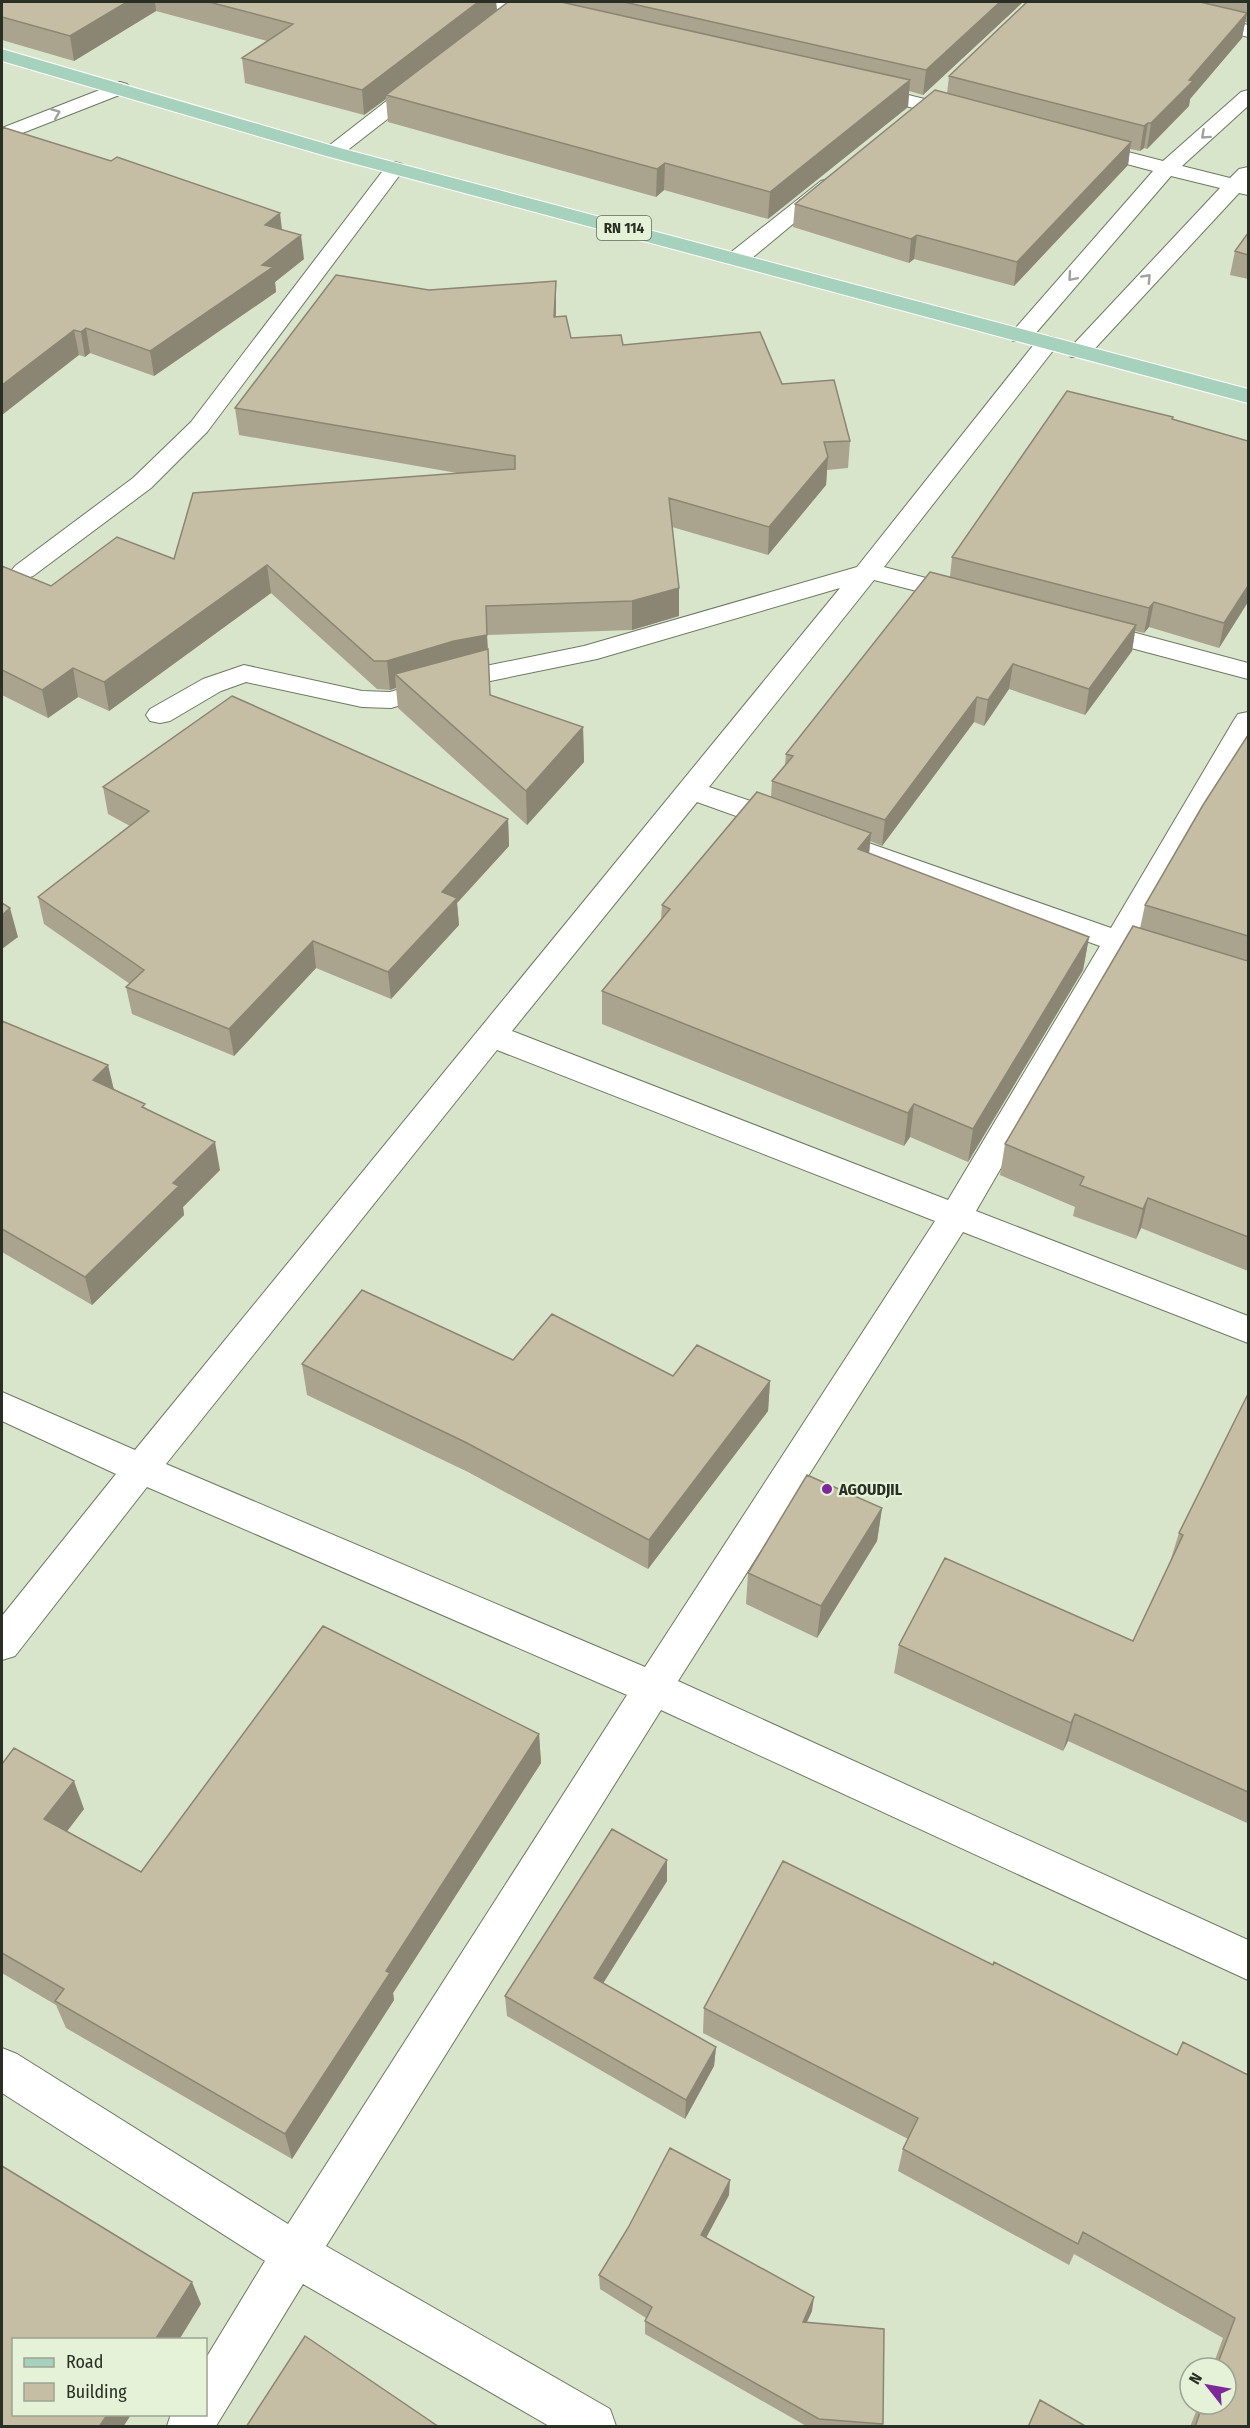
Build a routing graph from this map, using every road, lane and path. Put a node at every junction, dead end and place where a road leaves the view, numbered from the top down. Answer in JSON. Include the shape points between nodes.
{"nodes":[{"id":1,"x":486,"y":2,"type":"edge"},
{"id":2,"x":1134,"y":2,"type":"edge"},
{"id":3,"x":521,"y":5,"type":"edge"},
{"id":4,"x":562,"y":20,"type":"edge"},
{"id":5,"x":498,"y":24,"type":"edge"},
{"id":6,"x":1248,"y":31,"type":"edge"},
{"id":7,"x":2,"y":55,"type":"edge"},
{"id":8,"x":443,"y":66,"type":"edge"},
{"id":9,"x":848,"y":86,"type":"edge"},
{"id":10,"x":120,"y":88,"type":"junction"},
{"id":11,"x":945,"y":88,"type":"edge"},
{"id":12,"x":1248,"y":96,"type":"edge"},
{"id":13,"x":928,"y":104,"type":"junction"},
{"id":14,"x":910,"y":119,"type":"edge"},
{"id":15,"x":985,"y":120,"type":"edge"},
{"id":16,"x":2,"y":135,"type":"edge"},
{"id":17,"x":1064,"y":142,"type":"edge"},
{"id":18,"x":333,"y":152,"type":"junction"},
{"id":19,"x":395,"y":168,"type":"junction"},
{"id":20,"x":846,"y":170,"type":"edge"},
{"id":21,"x":1166,"y":170,"type":"junction"},
{"id":22,"x":1243,"y":182,"type":"edge"},
{"id":23,"x":738,"y":258,"type":"junction"},
{"id":24,"x":1034,"y":340,"type":"junction"},
{"id":25,"x":1079,"y":352,"type":"junction"},
{"id":26,"x":1248,"y":396,"type":"edge"},
{"id":27,"x":24,"y":571,"type":"dead end"},
{"id":28,"x":871,"y":571,"type":"junction"},
{"id":29,"x":985,"y":601,"type":"edge"},
{"id":30,"x":1065,"y":623,"type":"edge"},
{"id":31,"x":1248,"y":671,"type":"edge"},
{"id":32,"x":160,"y":715,"type":"dead end"},
{"id":33,"x":1248,"y":720,"type":"edge"},
{"id":34,"x":693,"y":791,"type":"junction"},
{"id":35,"x":1116,"y":941,"type":"junction"},
{"id":36,"x":1160,"y":955,"type":"edge"},
{"id":37,"x":491,"y":1035,"type":"junction"},
{"id":38,"x":957,"y":1214,"type":"junction"},
{"id":39,"x":1248,"y":1330,"type":"edge"},
{"id":40,"x":2,"y":1406,"type":"edge"},
{"id":41,"x":139,"y":1468,"type":"junction"},
{"id":42,"x":2,"y":1644,"type":"edge"},
{"id":43,"x":653,"y":1688,"type":"junction"},
{"id":44,"x":1248,"y":1960,"type":"edge"},
{"id":45,"x":2,"y":2069,"type":"edge"},
{"id":46,"x":295,"y":2254,"type":"junction"},
{"id":47,"x":207,"y":2399,"type":"edge"},
{"id":48,"x":593,"y":2427,"type":"edge"}],
"edges":[{"from":1,"to":3,"type":"street"},
{"from":2,"to":6,"type":"street"},
{"from":3,"to":4,"type":"street"},
{"from":3,"to":5,"type":"street"},
{"from":7,"to":10,"type":"main road","number":"RN 114"},
{"from":8,"to":18,"type":"street"},
{"from":9,"to":13,"type":"street"},
{"from":16,"to":10,"type":"street","one_way":true},
{"from":10,"to":18,"type":"main road","number":"RN 114"},
{"from":11,"to":13,"type":"street"},
{"from":12,"to":21,"type":"street","one_way":true},
{"from":13,"to":14,"type":"street"},
{"from":13,"to":15,"type":"street"},
{"from":17,"to":21,"type":"street"},
{"from":18,"to":19,"type":"main road","number":"RN 114"},
{"from":19,"to":23,"type":"main road","number":"RN 114"},
{"from":19,"to":27,"type":"street","via":[[200,426],[142,483]]},
{"from":20,"to":23,"type":"street"},
{"from":21,"to":22,"type":"street"},
{"from":21,"to":24,"type":"street","one_way":true},
{"from":25,"to":22,"type":"street","one_way":true},
{"from":23,"to":24,"type":"main road","number":"RN 114"},
{"from":24,"to":25,"type":"main road","number":"RN 114"},
{"from":24,"to":28,"type":"street"},
{"from":25,"to":26,"type":"main road","number":"RN 114"},
{"from":28,"to":29,"type":"street"},
{"from":28,"to":32,"type":"street","via":[[588,653],[456,680],[391,700],[362,699],[244,673],[212,685]]},
{"from":28,"to":34,"type":"street"},
{"from":30,"to":31,"type":"street"},
{"from":33,"to":35,"type":"street"},
{"from":34,"to":35,"type":"street"},
{"from":34,"to":37,"type":"street"},
{"from":35,"to":36,"type":"street"},
{"from":35,"to":38,"type":"street"},
{"from":37,"to":38,"type":"street"},
{"from":37,"to":41,"type":"street"},
{"from":38,"to":39,"type":"street"},
{"from":38,"to":43,"type":"street"},
{"from":40,"to":41,"type":"street"},
{"from":41,"to":42,"type":"street"},
{"from":41,"to":43,"type":"street"},
{"from":43,"to":44,"type":"street"},
{"from":43,"to":46,"type":"street"},
{"from":45,"to":46,"type":"street"},
{"from":46,"to":47,"type":"street"},
{"from":46,"to":48,"type":"street"}]}
